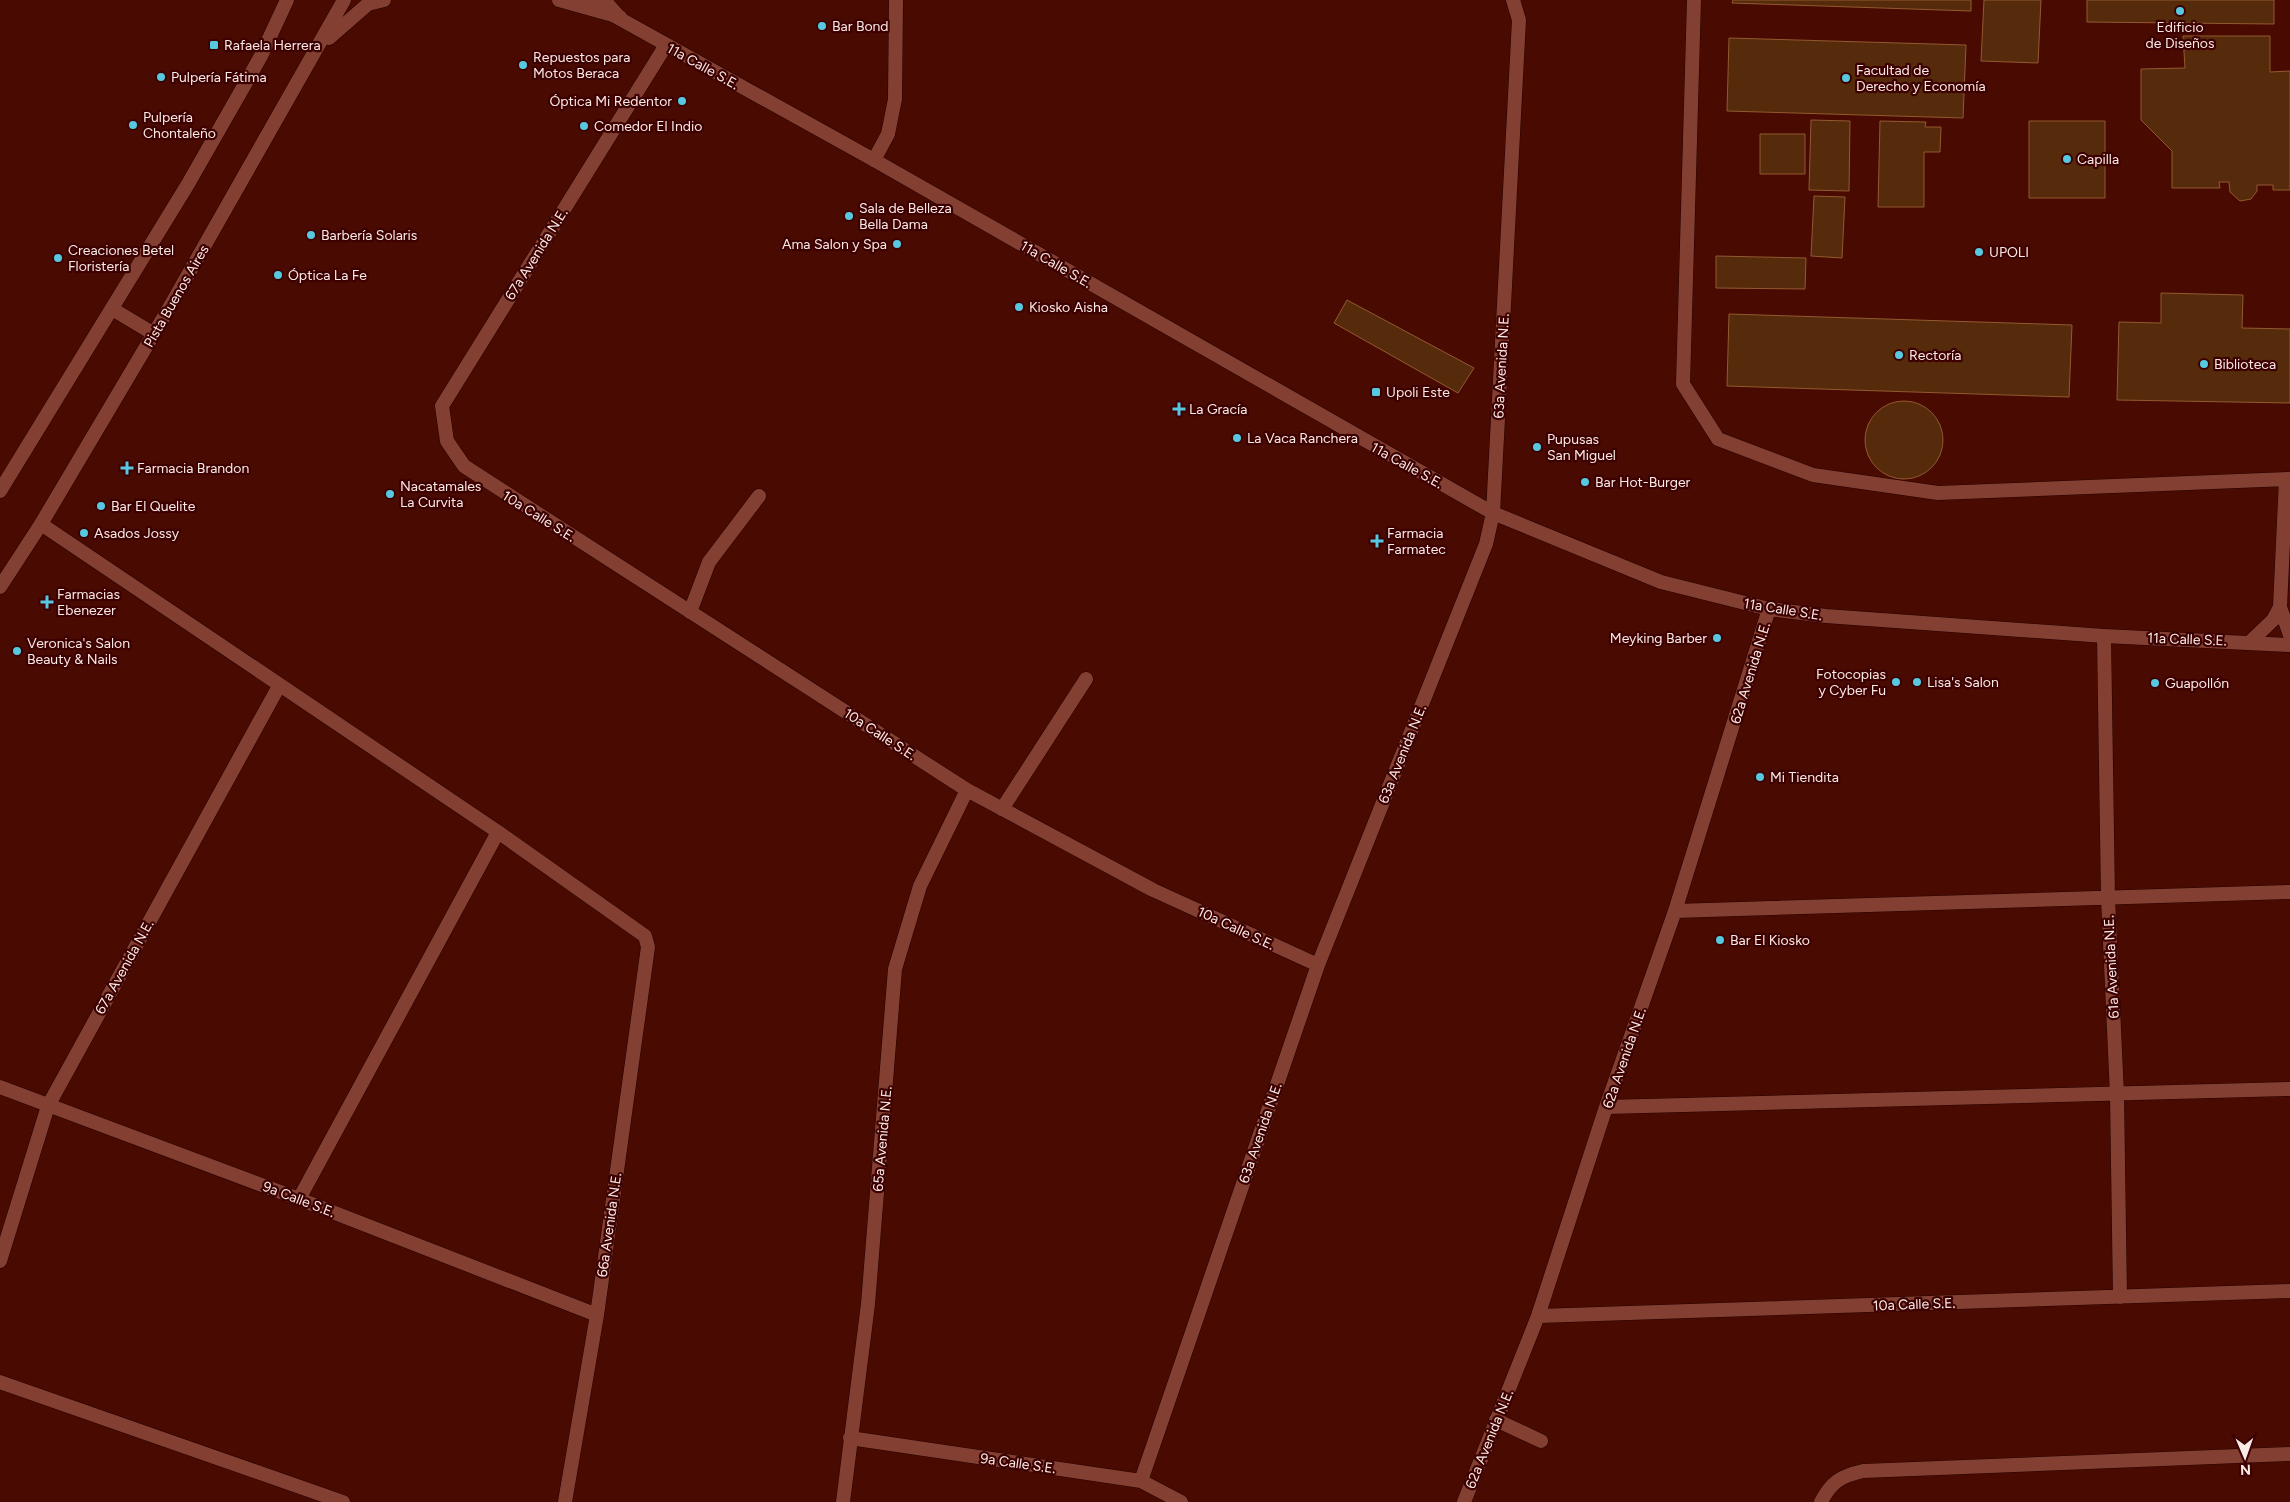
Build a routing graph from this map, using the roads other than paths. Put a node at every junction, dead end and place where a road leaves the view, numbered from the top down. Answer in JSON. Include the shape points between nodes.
{"nodes":[{"id":1,"x":287,"y":0,"type":"edge"},
{"id":2,"x":344,"y":0,"type":"edge"},
{"id":3,"x":384,"y":0,"type":"edge"},
{"id":4,"x":559,"y":0,"type":"edge"},
{"id":5,"x":586,"y":0,"type":"edge"},
{"id":6,"x":604,"y":0,"type":"edge"},
{"id":7,"x":896,"y":0,"type":"edge"},
{"id":8,"x":1513,"y":0,"type":"edge"},
{"id":9,"x":1694,"y":0,"type":"edge"},
{"id":10,"x":620,"y":17,"type":"junction"},
{"id":11,"x":666,"y":45,"type":"junction"},
{"id":12,"x":319,"y":47,"type":"junction"},
{"id":13,"x":874,"y":160,"type":"junction"},
{"id":14,"x":114,"y":310,"type":"junction"},
{"id":15,"x":154,"y":334,"type":"junction"},
{"id":16,"x":464,"y":466,"type":"joint"},
{"id":17,"x":2288,"y":479,"type":"edge"},
{"id":18,"x":0,"y":492,"type":"edge"},
{"id":19,"x":759,"y":496,"type":"dead end"},
{"id":20,"x":1493,"y":512,"type":"junction"},
{"id":21,"x":41,"y":524,"type":"junction"},
{"id":22,"x":0,"y":587,"type":"edge"},
{"id":23,"x":2280,"y":607,"type":"junction"},
{"id":24,"x":1769,"y":609,"type":"junction"},
{"id":25,"x":690,"y":612,"type":"junction"},
{"id":26,"x":2104,"y":636,"type":"junction"},
{"id":27,"x":2290,"y":636,"type":"edge"},
{"id":28,"x":2250,"y":642,"type":"junction"},
{"id":29,"x":2290,"y":645,"type":"edge"},
{"id":30,"x":1086,"y":679,"type":"dead end"},
{"id":31,"x":279,"y":686,"type":"junction"},
{"id":32,"x":967,"y":790,"type":"junction"},
{"id":33,"x":1002,"y":809,"type":"junction"},
{"id":34,"x":498,"y":832,"type":"junction"},
{"id":35,"x":2290,"y":892,"type":"edge"},
{"id":36,"x":2108,"y":898,"type":"junction"},
{"id":37,"x":1675,"y":911,"type":"junction"},
{"id":38,"x":1318,"y":965,"type":"junction"},
{"id":39,"x":0,"y":1087,"type":"edge"},
{"id":40,"x":2290,"y":1089,"type":"edge"},
{"id":41,"x":2117,"y":1095,"type":"junction"},
{"id":42,"x":48,"y":1106,"type":"junction"},
{"id":43,"x":1606,"y":1107,"type":"junction"},
{"id":44,"x":299,"y":1199,"type":"junction"},
{"id":45,"x":0,"y":1261,"type":"edge"},
{"id":46,"x":2290,"y":1291,"type":"edge"},
{"id":47,"x":2120,"y":1297,"type":"junction"},
{"id":48,"x":597,"y":1315,"type":"junction"},
{"id":49,"x":1538,"y":1316,"type":"junction"},
{"id":50,"x":0,"y":1382,"type":"edge"},
{"id":51,"x":1496,"y":1420,"type":"junction"},
{"id":52,"x":850,"y":1438,"type":"junction"},
{"id":53,"x":1541,"y":1441,"type":"dead end"},
{"id":54,"x":2290,"y":1454,"type":"edge"},
{"id":55,"x":1141,"y":1481,"type":"junction"},
{"id":56,"x":343,"y":1502,"type":"edge"},
{"id":57,"x":565,"y":1502,"type":"edge"},
{"id":58,"x":844,"y":1502,"type":"edge"},
{"id":59,"x":1181,"y":1502,"type":"edge"},
{"id":60,"x":1464,"y":1502,"type":"edge"},
{"id":61,"x":1821,"y":1502,"type":"edge"}],
"edges":[{"from":1,"to":14,"type":"street","via":[[261,56]]},
{"from":2,"to":12,"type":"street","name":"Pista Buenos Aires"},
{"from":3,"to":12,"type":"street","via":[[368,4]]},
{"from":4,"to":10,"type":"street"},
{"from":5,"to":10,"type":"street","name":"11a Calle S.E."},
{"from":6,"to":10,"type":"street"},
{"from":7,"to":13,"type":"street","via":[[894,98],[888,134]]},
{"from":8,"to":20,"type":"street","name":"63a Avenida N.E.","via":[[1519,20]]},
{"from":9,"to":17,"type":"street","via":[[1683,384],[1718,439],[1813,475],[1938,493]]},
{"from":10,"to":11,"type":"street","name":"11a Calle S.E."},
{"from":11,"to":13,"type":"street","name":"11a Calle S.E."},
{"from":11,"to":16,"type":"street","name":"67a Avenida N.E.","via":[[442,406],[447,442]]},
{"from":12,"to":15,"type":"street","name":"Pista Buenos Aires"},
{"from":13,"to":20,"type":"street","name":"11a Calle S.E."},
{"from":14,"to":15,"type":"street"},
{"from":14,"to":18,"type":"street"},
{"from":15,"to":21,"type":"street","name":"Pista Buenos Aires"},
{"from":16,"to":25,"type":"street","name":"10a Calle S.E."},
{"from":17,"to":23,"type":"street"},
{"from":19,"to":25,"type":"street","via":[[709,562]]},
{"from":20,"to":24,"type":"street","name":"11a Calle S.E.","via":[[1661,582]]},
{"from":20,"to":38,"type":"street","name":"63a Avenida N.E.","via":[[1486,544]]},
{"from":21,"to":22,"type":"street","name":"Pista Buenos Aires"},
{"from":21,"to":31,"type":"street"},
{"from":23,"to":27,"type":"street"},
{"from":23,"to":28,"type":"street","via":[[2273,620]]},
{"from":24,"to":26,"type":"street","name":"11a Calle S.E."},
{"from":24,"to":37,"type":"street","name":"62a Avenida N.E."},
{"from":25,"to":32,"type":"street","name":"10a Calle S.E."},
{"from":26,"to":28,"type":"street","name":"11a Calle S.E."},
{"from":26,"to":36,"type":"street","name":"61a Avenida N.E."},
{"from":28,"to":29,"type":"street","name":"11a Calle S.E."},
{"from":30,"to":33,"type":"street"},
{"from":31,"to":34,"type":"street"},
{"from":31,"to":42,"type":"street","name":"67a Avenida N.E."},
{"from":32,"to":33,"type":"street","name":"10a Calle S.E."},
{"from":32,"to":52,"type":"street","name":"65a Avenida N.E.","via":[[920,886],[895,969],[868,1304]]},
{"from":33,"to":38,"type":"street","name":"10a Calle S.E.","via":[[1153,890]]},
{"from":34,"to":44,"type":"street"},
{"from":34,"to":48,"type":"street","name":"66a Avenida N.E.","via":[[645,936],[648,947]]},
{"from":35,"to":36,"type":"street"},
{"from":36,"to":37,"type":"street"},
{"from":36,"to":41,"type":"street","name":"61a Avenida N.E."},
{"from":37,"to":43,"type":"street","name":"62a Avenida N.E."},
{"from":38,"to":55,"type":"street","name":"63a Avenida N.E."},
{"from":39,"to":42,"type":"street","name":"9a Calle S.E."},
{"from":40,"to":41,"type":"street"},
{"from":41,"to":43,"type":"street"},
{"from":41,"to":47,"type":"street","name":"61a Avenida N.E."},
{"from":42,"to":44,"type":"street","name":"9a Calle S.E."},
{"from":42,"to":45,"type":"street","name":"67a Avenida N.E."},
{"from":43,"to":49,"type":"street","name":"62a Avenida N.E."},
{"from":44,"to":48,"type":"street","name":"9a Calle S.E."},
{"from":46,"to":47,"type":"street","name":"10a Calle S.E."},
{"from":47,"to":49,"type":"street","name":"10a Calle S.E."},
{"from":48,"to":57,"type":"street","name":"66a Avenida N.E."},
{"from":49,"to":51,"type":"street","name":"62a Avenida N.E."},
{"from":50,"to":56,"type":"street"},
{"from":51,"to":53,"type":"street"},
{"from":51,"to":60,"type":"street","name":"62a Avenida N.E."},
{"from":52,"to":55,"type":"street","name":"9a Calle S.E."},
{"from":52,"to":58,"type":"street","name":"65a Avenida N.E."},
{"from":54,"to":61,"type":"street","via":[[1863,1471],[1829,1486]]},
{"from":55,"to":59,"type":"street","name":"9a Calle S.E."}]}
